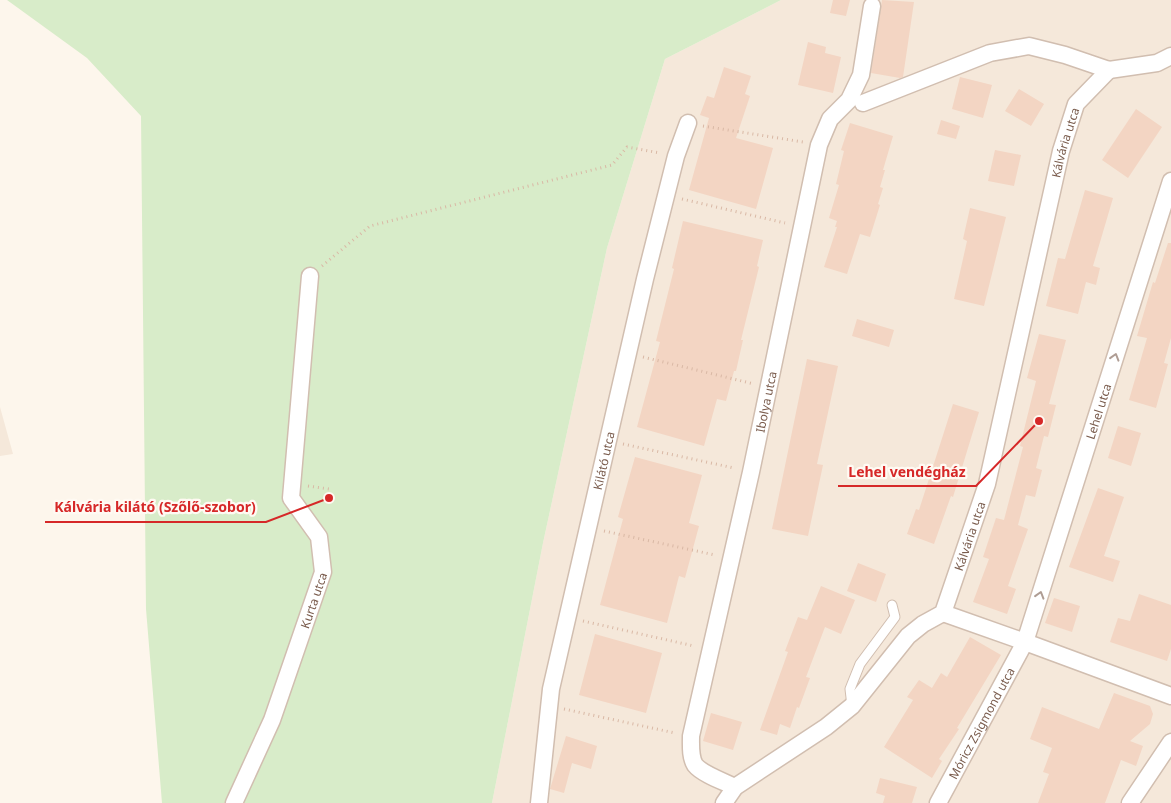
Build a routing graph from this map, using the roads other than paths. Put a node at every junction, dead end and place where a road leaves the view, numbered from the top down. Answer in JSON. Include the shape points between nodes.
{"nodes":[{"id":1,"x":872,"y":6,"type":"dead end"},
{"id":2,"x":1171,"y":56,"type":"edge"},
{"id":3,"x":1109,"y":70,"type":"junction"},
{"id":4,"x":863,"y":103,"type":"dead end"},
{"id":5,"x":688,"y":123,"type":"road end"},
{"id":6,"x":1171,"y":181,"type":"edge"},
{"id":7,"x":310,"y":276,"type":"road end"},
{"id":8,"x":892,"y":605,"type":"dead end"},
{"id":9,"x":942,"y":613,"type":"junction"},
{"id":10,"x":1025,"y":642,"type":"junction"},
{"id":11,"x":1171,"y":696,"type":"edge"},
{"id":12,"x":852,"y":706,"type":"junction"},
{"id":13,"x":1171,"y":742,"type":"edge"},
{"id":14,"x":728,"y":797,"type":"edge"},
{"id":15,"x":1133,"y":802,"type":"edge"},
{"id":16,"x":234,"y":803,"type":"edge"},
{"id":17,"x":539,"y":803,"type":"edge"},
{"id":18,"x":938,"y":803,"type":"edge"}],
"edges":[{"from":1,"to":14,"type":"street","name":"Ibolya utca","via":[[861,75],[849,100],[830,119],[819,145],[692,736],[690,751],[695,765],[707,773]]},
{"from":2,"to":3,"type":"street","via":[[1157,63]]},
{"from":3,"to":4,"type":"street","via":[[1029,46],[990,53]]},
{"from":3,"to":9,"type":"street","name":"Kálvária utca","via":[[1076,104],[1061,151],[987,484]]},
{"from":5,"to":17,"type":"street","name":"Kilátó utca","via":[[676,156],[645,279],[551,689]]},
{"from":10,"to":6,"type":"street","name":"Lehel utca","one_way":true},
{"from":7,"to":16,"type":"street","name":"Kurta utca","via":[[291,498],[319,537],[323,572],[272,720]]},
{"from":8,"to":12,"type":"lane","via":[[895,616],[860,664],[850,689]]},
{"from":9,"to":10,"type":"street"},
{"from":9,"to":12,"type":"street","via":[[908,636]]},
{"from":10,"to":11,"type":"street"},
{"from":10,"to":18,"type":"street","name":"Móricz Zsigmond utca"},
{"from":12,"to":14,"type":"street"},
{"from":13,"to":15,"type":"street"}]}
